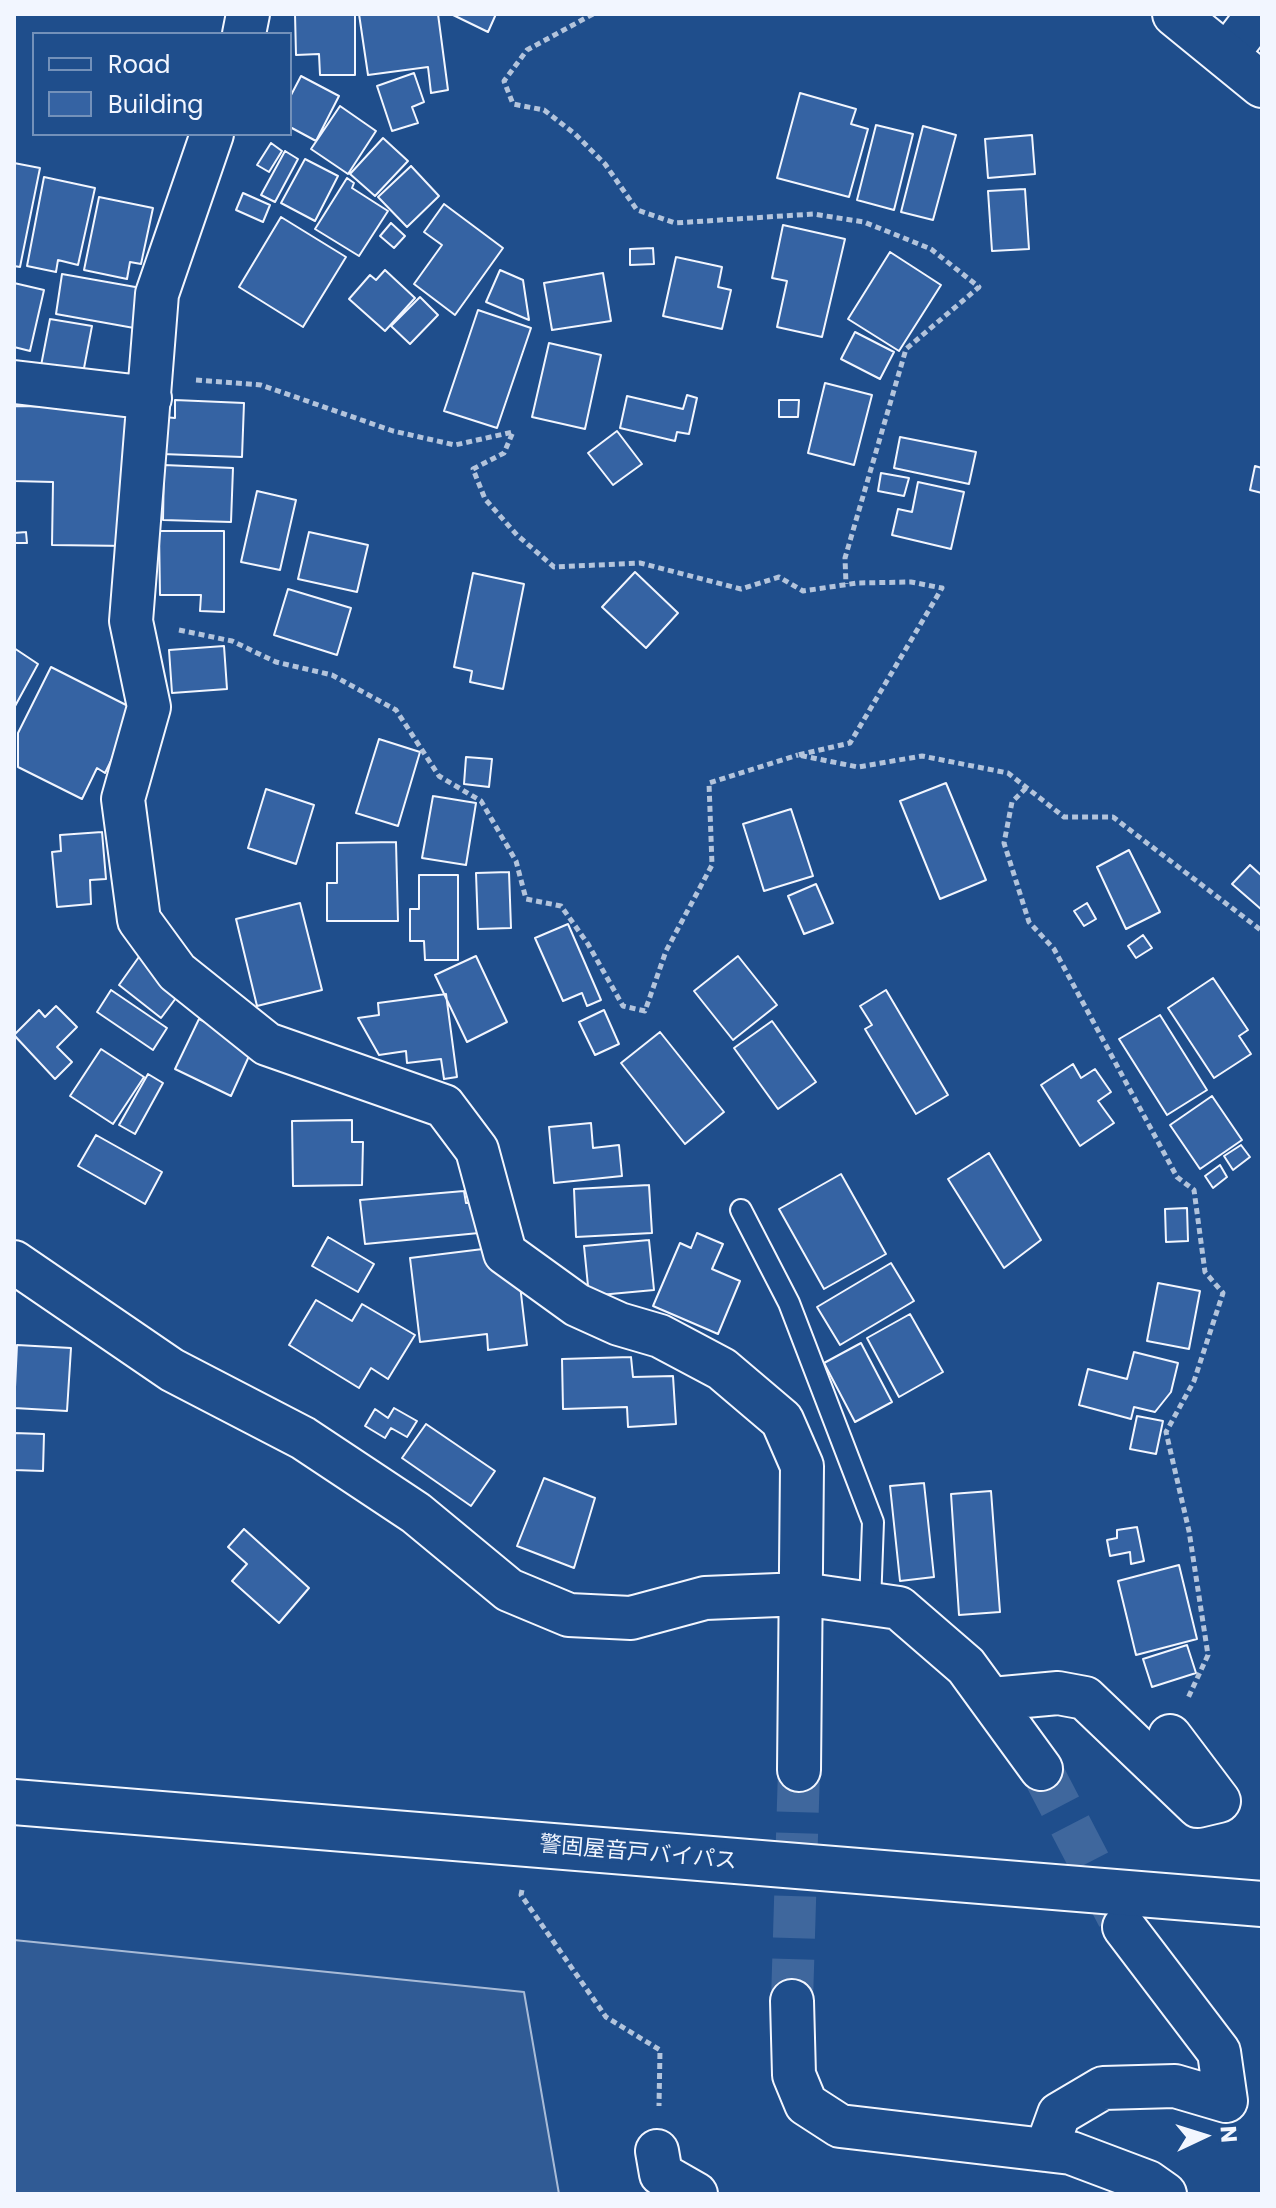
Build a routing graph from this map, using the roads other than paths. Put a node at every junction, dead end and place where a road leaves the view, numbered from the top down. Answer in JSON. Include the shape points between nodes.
{"nodes":[{"id":1,"x":1175,"y":14,"type":"edge"},
{"id":2,"x":1258,"y":14,"type":"edge"},
{"id":3,"x":1226,"y":56,"type":"junction"},
{"id":4,"x":1262,"y":85,"type":"edge"},
{"id":5,"x":211,"y":136,"type":"edge"},
{"id":6,"x":14,"y":382,"type":"edge"},
{"id":7,"x":151,"y":387,"type":"junction"},
{"id":8,"x":741,"y":1210,"type":"dead end"},
{"id":9,"x":14,"y":1262,"type":"edge"},
{"id":10,"x":802,"y":1594,"type":"junction"},
{"id":11,"x":870,"y":1604,"type":"junction"},
{"id":12,"x":992,"y":1699,"type":"junction"},
{"id":13,"x":1170,"y":1736,"type":"road end"},
{"id":14,"x":1041,"y":1769,"type":"tunnel mouth"},
{"id":15,"x":799,"y":1770,"type":"tunnel mouth"},
{"id":16,"x":14,"y":1802,"type":"edge"},
{"id":17,"x":1262,"y":1904,"type":"edge"},
{"id":18,"x":1124,"y":1927,"type":"tunnel mouth"},
{"id":19,"x":792,"y":2001,"type":"tunnel mouth"},
{"id":20,"x":1046,"y":2150,"type":"junction"},
{"id":21,"x":657,"y":2151,"type":"road end"},
{"id":22,"x":696,"y":2194,"type":"edge"},
{"id":23,"x":1165,"y":2194,"type":"edge"}],
"edges":[{"from":1,"to":3,"type":"highway"},
{"from":2,"to":3,"type":"street"},
{"from":3,"to":4,"type":"highway"},
{"from":5,"to":7,"type":"street","via":[[157,294]]},
{"from":6,"to":7,"type":"street"},
{"from":7,"to":10,"type":"street","via":[[131,621],[149,707],[123,799],[139,920],[177,972],[267,1044],[444,1106],[477,1150],[505,1253],[577,1305],[660,1336],[722,1369],[782,1420],[802,1466]]},
{"from":8,"to":11,"type":"lane","via":[[794,1315],[873,1522]]},
{"from":9,"to":10,"type":"street","via":[[172,1370],[303,1438],[416,1513],[509,1590],[569,1615],[631,1618],[705,1598]]},
{"from":10,"to":11,"type":"street"},
{"from":10,"to":15,"type":"street"},
{"from":11,"to":12,"type":"street","via":[[899,1608],[966,1666]]},
{"from":12,"to":13,"type":"street","via":[[1058,1693],[1085,1698],[1198,1806],[1219,1801]]},
{"from":12,"to":14,"type":"street"},
{"from":16,"to":17,"type":"highway","name":"警固屋音戸バイパス"},
{"from":18,"to":20,"type":"street","via":[[1219,2052],[1226,2101],[1175,2086],[1103,2088],[1059,2114]]},
{"from":19,"to":20,"type":"street","via":[[794,2075],[806,2104],[840,2126]]},
{"from":20,"to":23,"type":"street","via":[[1071,2153],[1148,2182]]},
{"from":21,"to":22,"type":"street","via":[[661,2174]]}]}
